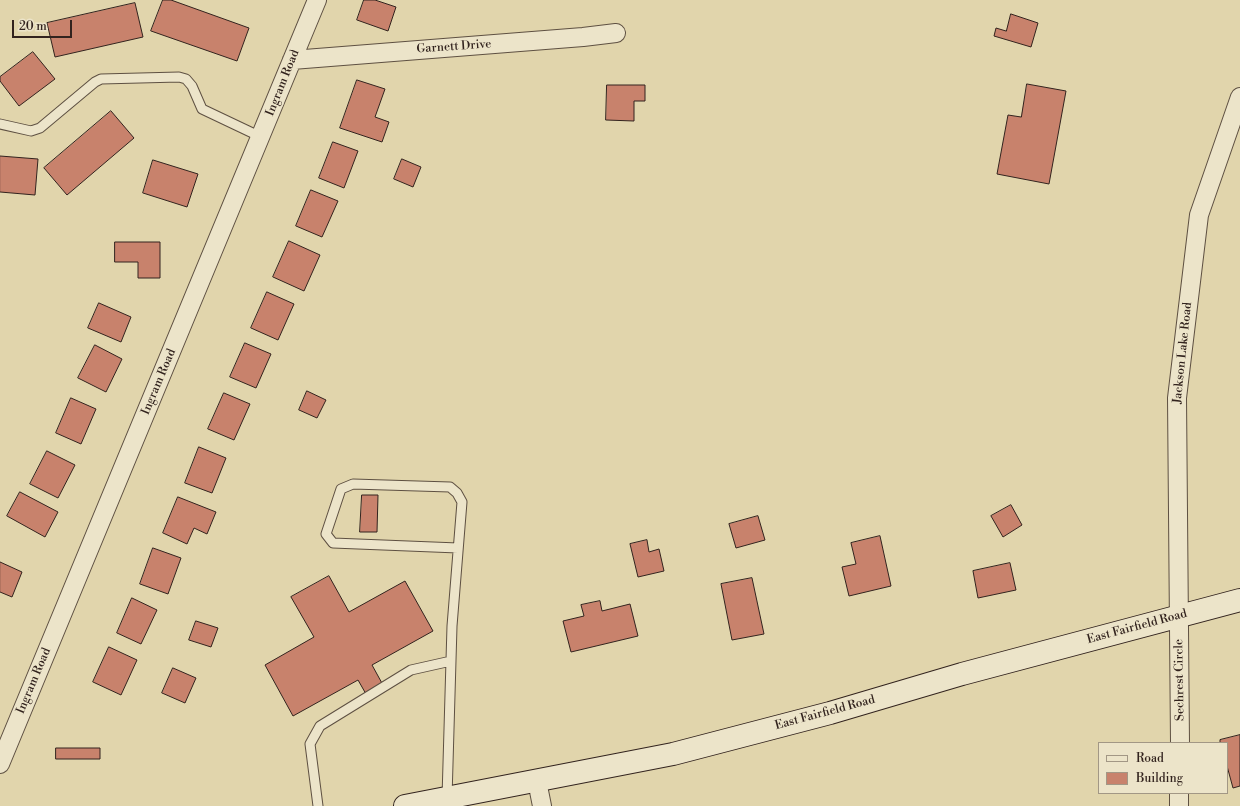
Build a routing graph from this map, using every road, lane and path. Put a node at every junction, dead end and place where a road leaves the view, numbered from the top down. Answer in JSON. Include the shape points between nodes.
{"nodes":[{"id":1,"x":317,"y":0,"type":"edge"},
{"id":2,"x":616,"y":33,"type":"dead end"},
{"id":3,"x":292,"y":60,"type":"junction"},
{"id":4,"x":1240,"y":97,"type":"edge"},
{"id":5,"x":0,"y":124,"type":"edge"},
{"id":6,"x":261,"y":137,"type":"junction"},
{"id":7,"x":458,"y":548,"type":"junction"},
{"id":8,"x":1240,"y":600,"type":"edge"},
{"id":9,"x":1179,"y":617,"type":"junction"},
{"id":10,"x":451,"y":661,"type":"junction"},
{"id":11,"x":1180,"y":742,"type":"edge"},
{"id":12,"x":0,"y":764,"type":"edge"},
{"id":13,"x":537,"y":781,"type":"junction"},
{"id":14,"x":1180,"y":794,"type":"edge"},
{"id":15,"x":447,"y":798,"type":"junction"},
{"id":16,"x":318,"y":806,"type":"edge"},
{"id":17,"x":405,"y":806,"type":"edge"},
{"id":18,"x":542,"y":806,"type":"edge"},
{"id":19,"x":1179,"y":806,"type":"edge"}],
"edges":[{"from":1,"to":3,"type":"street","name":"Ingram Road"},
{"from":2,"to":3,"type":"street","name":"Garnett Drive"},
{"from":3,"to":6,"type":"street","name":"Ingram Road"},
{"from":4,"to":9,"type":"street","name":"Jackson Lake Road","via":[[1199,215],[1177,398]]},
{"from":5,"to":6,"type":"lane","via":[[31,131],[40,128],[101,79],[179,77],[186,79],[192,86],[202,109]]},
{"from":6,"to":12,"type":"street","name":"Ingram Road"},
{"from":7,"to":7,"type":"lane","via":[[462,502],[450,487],[352,484],[341,489],[326,534],[334,543]]},
{"from":7,"to":10,"type":"lane"},
{"from":8,"to":9,"type":"main road","name":"East Fairfield Road"},
{"from":9,"to":11,"type":"street","name":"Sechrest Circle"},
{"from":9,"to":13,"type":"main road","name":"East Fairfield Road","via":[[673,754]]},
{"from":10,"to":15,"type":"lane"},
{"from":10,"to":16,"type":"lane","via":[[411,670],[320,726],[310,744]]},
{"from":13,"to":15,"type":"main road","name":"East Fairfield Road"},
{"from":13,"to":18,"type":"street"},
{"from":14,"to":19,"type":"street"},
{"from":15,"to":17,"type":"main road","name":"East Fairfield Road"}]}
